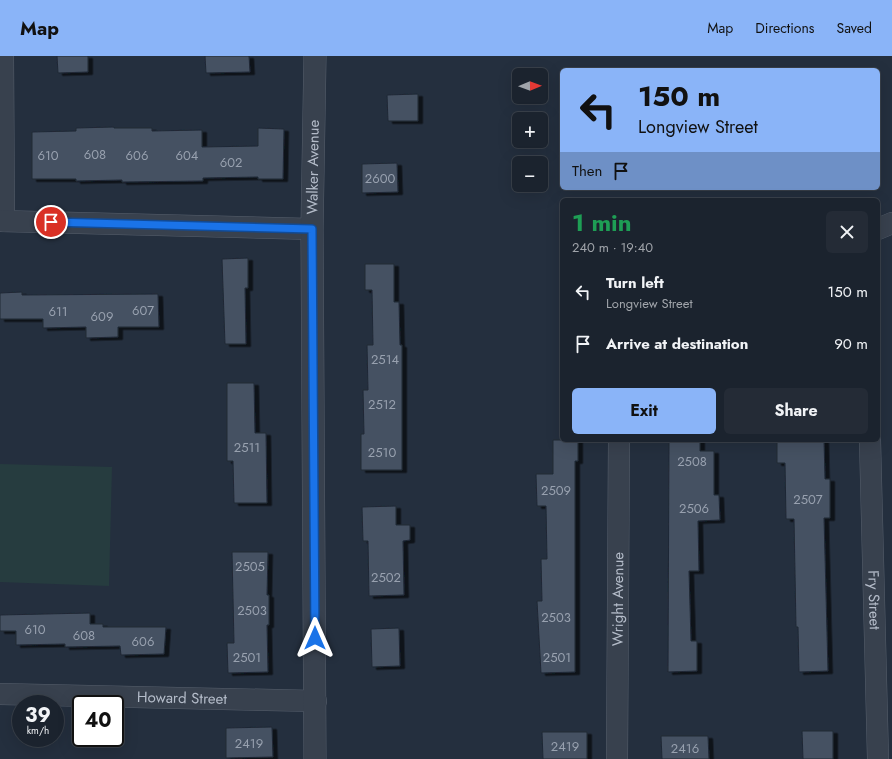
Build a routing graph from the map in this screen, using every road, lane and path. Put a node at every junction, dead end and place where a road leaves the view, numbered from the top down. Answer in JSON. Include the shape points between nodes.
{"nodes":[{"id":1,"x":3,"y":56,"type":"edge"},
{"id":2,"x":315,"y":56,"type":"edge"},
{"id":3,"x":2,"y":221,"type":"edge"},
{"id":4,"x":892,"y":223,"type":"edge"},
{"id":5,"x":880,"y":228,"type":"edge"},
{"id":6,"x":312,"y":229,"type":"junction"},
{"id":7,"x":619,"y":442,"type":"edge"},
{"id":8,"x":870,"y":442,"type":"edge"},
{"id":9,"x":0,"y":694,"type":"edge"},
{"id":10,"x":316,"y":701,"type":"junction"},
{"id":11,"x":315,"y":759,"type":"edge"},
{"id":12,"x":617,"y":759,"type":"edge"},
{"id":13,"x":878,"y":759,"type":"edge"}],
"edges":[{"from":1,"to":3,"type":"street"},
{"from":2,"to":6,"type":"street","name":"Walker Avenue"},
{"from":3,"to":6,"type":"street"},
{"from":4,"to":5,"type":"street"},
{"from":6,"to":10,"type":"street","name":"Walker Avenue"},
{"from":7,"to":12,"type":"street","name":"Wright Avenue"},
{"from":8,"to":13,"type":"street","name":"Fry Street"},
{"from":9,"to":10,"type":"street","name":"Howard Street"},
{"from":10,"to":11,"type":"street","name":"Walker Avenue"}]}
